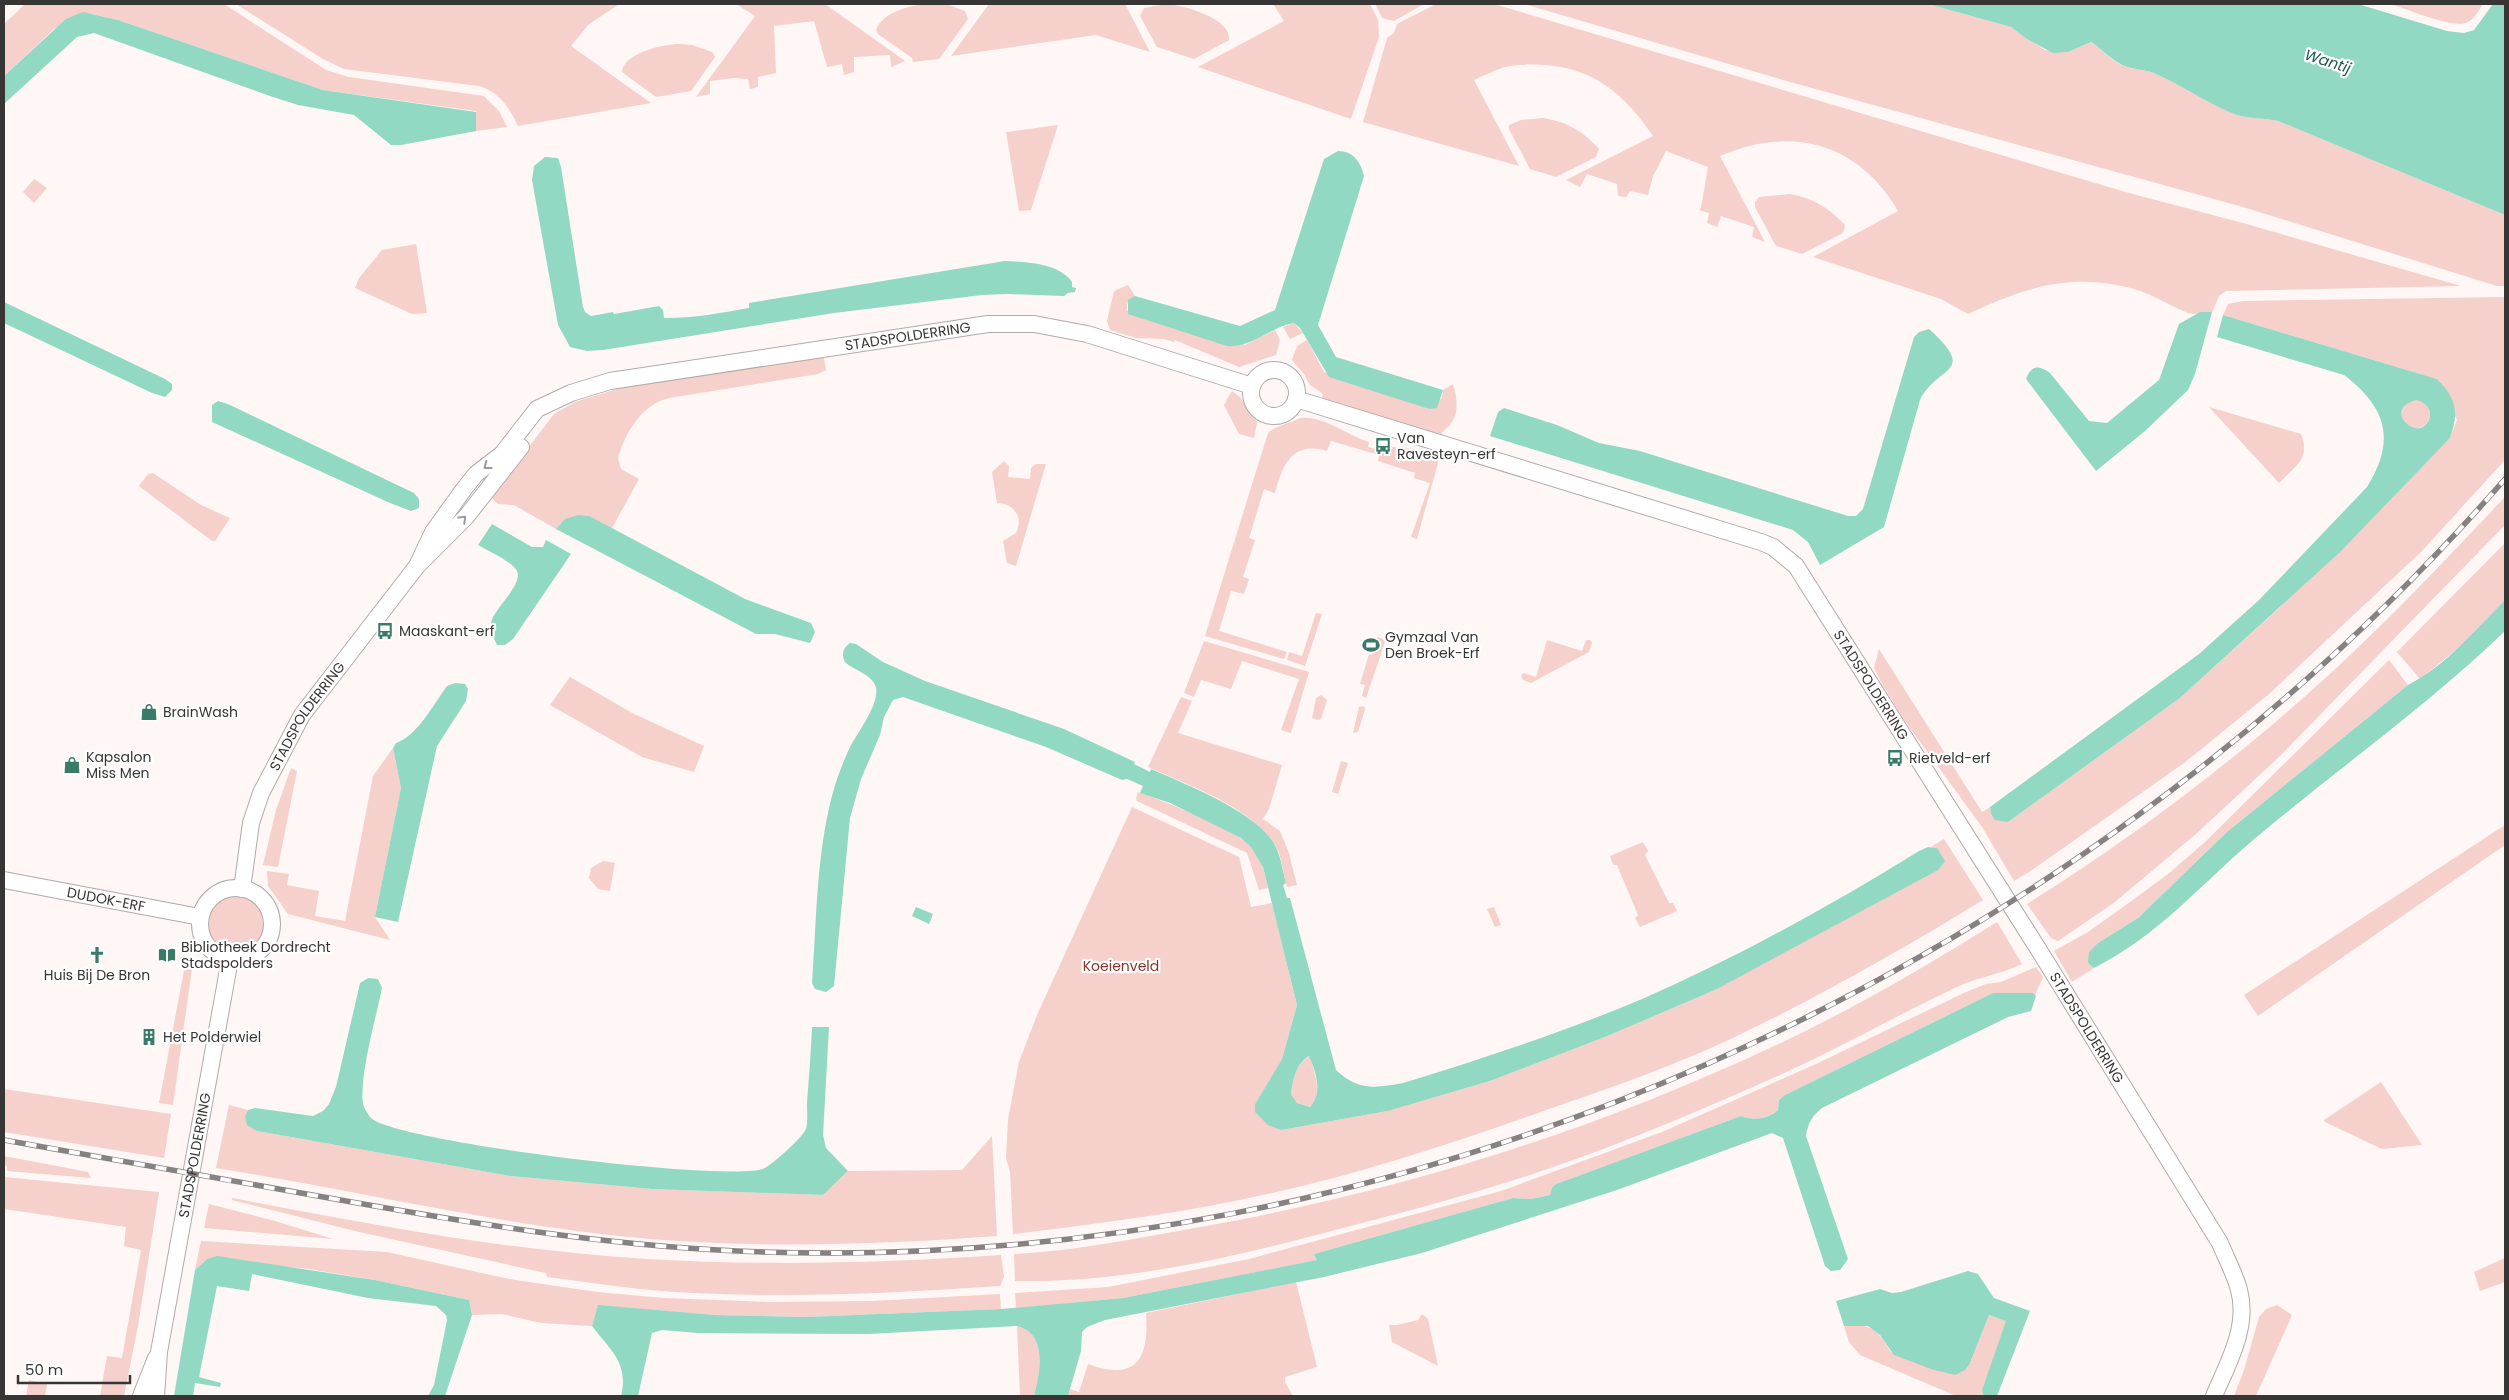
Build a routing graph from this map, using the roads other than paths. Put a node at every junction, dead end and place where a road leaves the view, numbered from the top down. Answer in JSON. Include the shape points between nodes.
{"nodes":[{"id":1,"x":1252,"y":386,"type":"junction"},
{"id":2,"x":1296,"y":399,"type":"junction"},
{"id":3,"x":6,"y":882,"type":"edge"},
{"id":4,"x":242,"y":889,"type":"junction"},
{"id":5,"x":200,"y":917,"type":"junction"},
{"id":6,"x":230,"y":959,"type":"junction"},
{"id":7,"x":159,"y":1352,"type":"junction"},
{"id":8,"x":141,"y":1396,"type":"edge"},
{"id":9,"x":156,"y":1396,"type":"edge"},
{"id":10,"x":2214,"y":1396,"type":"edge"}],
"edges":[{"from":1,"to":2,"type":"street","via":[[1252,400],[1266,414],[1281,414]]},
{"from":1,"to":2,"type":"street","via":[[1259,375],[1279,370],[1294,381]]},
{"from":1,"to":4,"type":"street","name":"STADSPOLDERRING","via":[[1087,334],[1034,324],[988,324],[610,381],[560,398],[537,410],[502,454],[476,474],[433,532],[417,566],[302,715],[261,793],[251,823]]},
{"from":2,"to":10,"type":"street","name":"STADSPOLDERRING","via":[[1761,542],[1774,547],[1796,566],[2220,1243],[2240,1291],[2241,1328]]},
{"from":3,"to":5,"type":"street","name":"DUDOK-ERF"},
{"from":4,"to":5,"type":"street","via":[[230,889],[215,895]]},
{"from":4,"to":6,"type":"street","via":[[265,904],[271,920],[270,931],[265,944],[254,955]]},
{"from":5,"to":6,"type":"street","via":[[200,931],[206,944],[216,954]]},
{"from":6,"to":7,"type":"street","name":"STADSPOLDERRING"},
{"from":7,"to":8,"type":"street","name":"STADSPOLDERRING"},
{"from":7,"to":9,"type":"street","name":"STADSPOLDERRING"}]}
